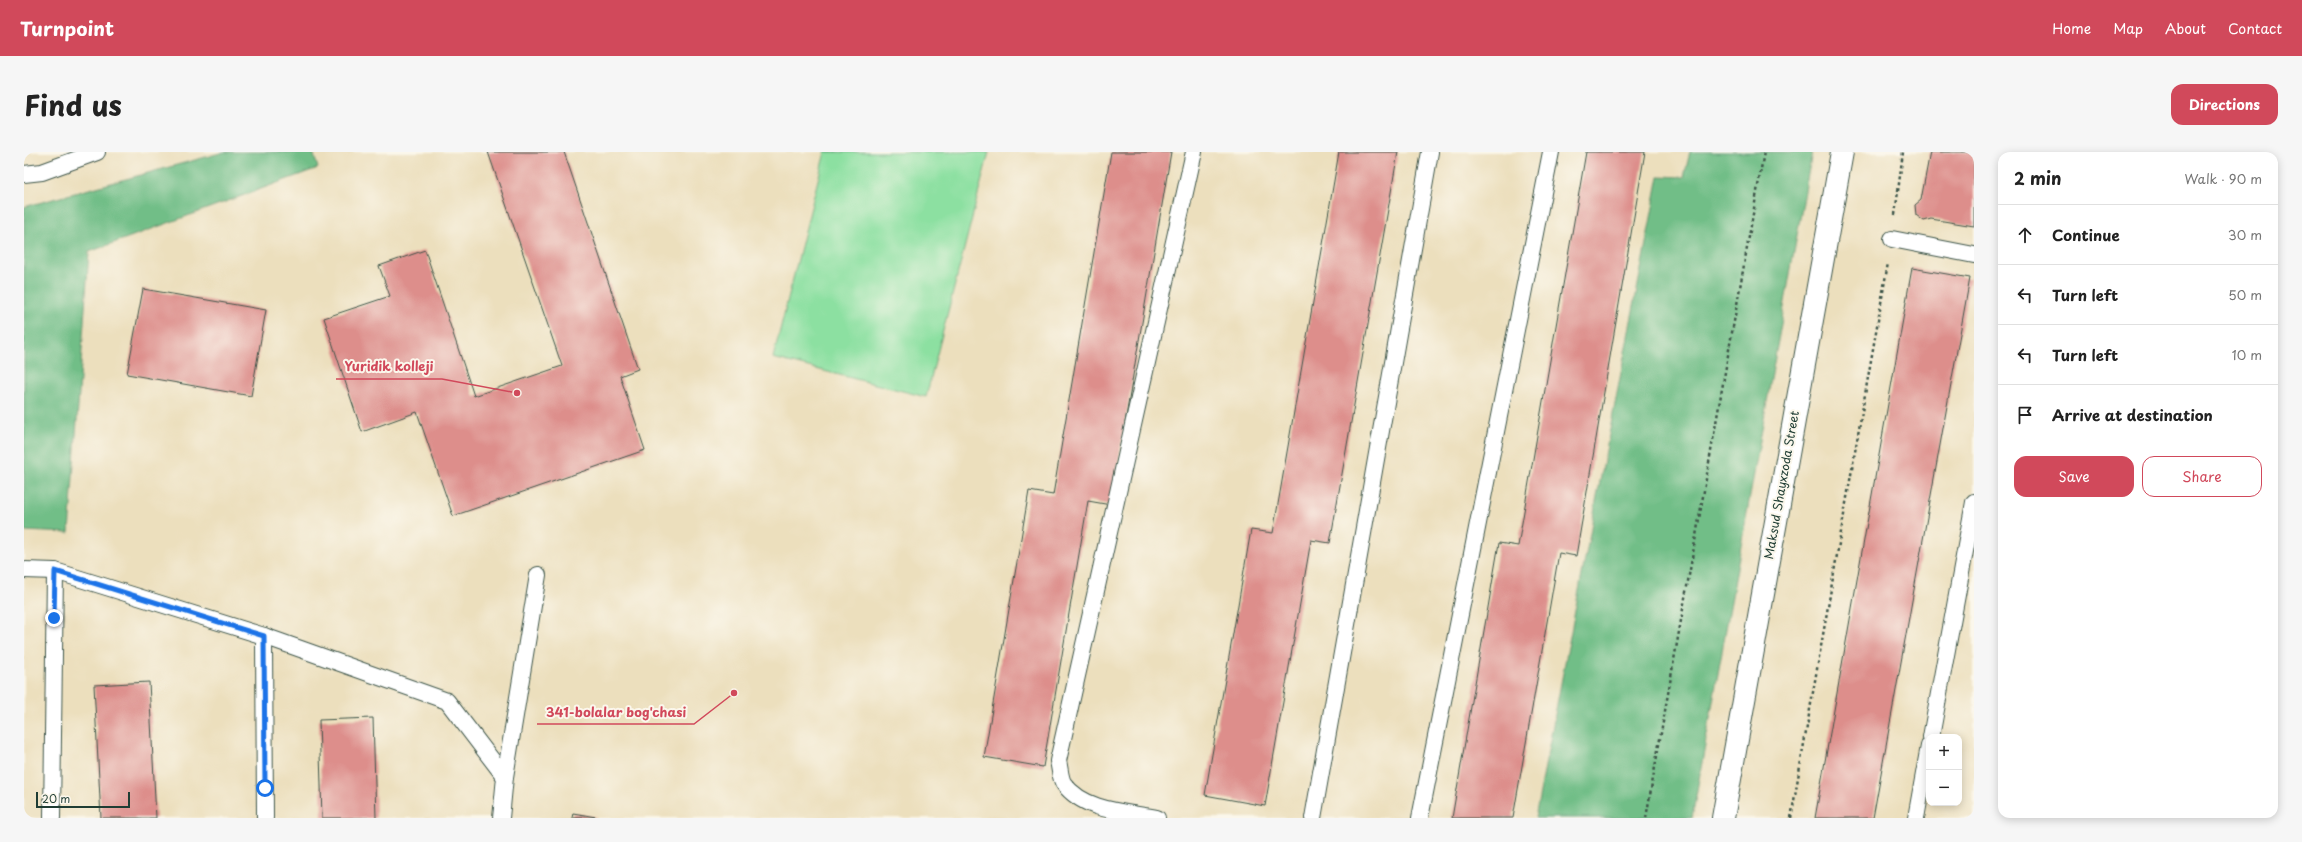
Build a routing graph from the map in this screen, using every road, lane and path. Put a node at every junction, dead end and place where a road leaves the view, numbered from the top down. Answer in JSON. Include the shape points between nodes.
{"nodes":[{"id":1,"x":97,"y":152,"type":"edge"},
{"id":2,"x":1194,"y":152,"type":"edge"},
{"id":3,"x":1430,"y":152,"type":"edge"},
{"id":4,"x":1551,"y":152,"type":"edge"},
{"id":5,"x":1764,"y":152,"type":"edge"},
{"id":6,"x":1842,"y":152,"type":"edge"},
{"id":7,"x":1903,"y":152,"type":"edge"},
{"id":8,"x":24,"y":174,"type":"edge"},
{"id":9,"x":1892,"y":239,"type":"junction"},
{"id":10,"x":1974,"y":255,"type":"edge"},
{"id":11,"x":1974,"y":502,"type":"edge"},
{"id":12,"x":24,"y":570,"type":"edge"},
{"id":13,"x":55,"y":571,"type":"junction"},
{"id":14,"x":538,"y":575,"type":"dead end"},
{"id":15,"x":264,"y":636,"type":"junction"},
{"id":16,"x":1932,"y":734,"type":"edge"},
{"id":17,"x":1926,"y":763,"type":"edge"},
{"id":18,"x":505,"y":777,"type":"junction"},
{"id":19,"x":52,"y":818,"type":"edge"},
{"id":20,"x":265,"y":818,"type":"edge"},
{"id":21,"x":501,"y":818,"type":"edge"},
{"id":22,"x":1158,"y":818,"type":"edge"},
{"id":23,"x":1313,"y":818,"type":"edge"},
{"id":24,"x":1420,"y":818,"type":"edge"},
{"id":25,"x":1646,"y":818,"type":"edge"},
{"id":26,"x":1722,"y":818,"type":"edge"},
{"id":27,"x":1791,"y":818,"type":"edge"},
{"id":28,"x":1916,"y":818,"type":"edge"}],
"edges":[{"from":1,"to":8,"type":"lane","via":[[42,172]]},
{"from":2,"to":22,"type":"lane","via":[[1058,761],[1063,783],[1076,796],[1095,806]]},
{"from":3,"to":23,"type":"lane"},
{"from":4,"to":24,"type":"lane"},
{"from":5,"to":25,"type":"path"},
{"from":6,"to":26,"type":"street","name":"Maksud Shayxzoda Street"},
{"from":7,"to":9,"type":"path"},
{"from":9,"to":10,"type":"lane"},
{"from":9,"to":27,"type":"path"},
{"from":11,"to":16,"type":"lane"},
{"from":12,"to":13,"type":"lane"},
{"from":13,"to":15,"type":"lane"},
{"from":13,"to":19,"type":"lane"},
{"from":14,"to":18,"type":"lane"},
{"from":15,"to":18,"type":"lane","via":[[447,701]]},
{"from":15,"to":20,"type":"lane"},
{"from":17,"to":28,"type":"lane"},
{"from":18,"to":21,"type":"lane"}]}
